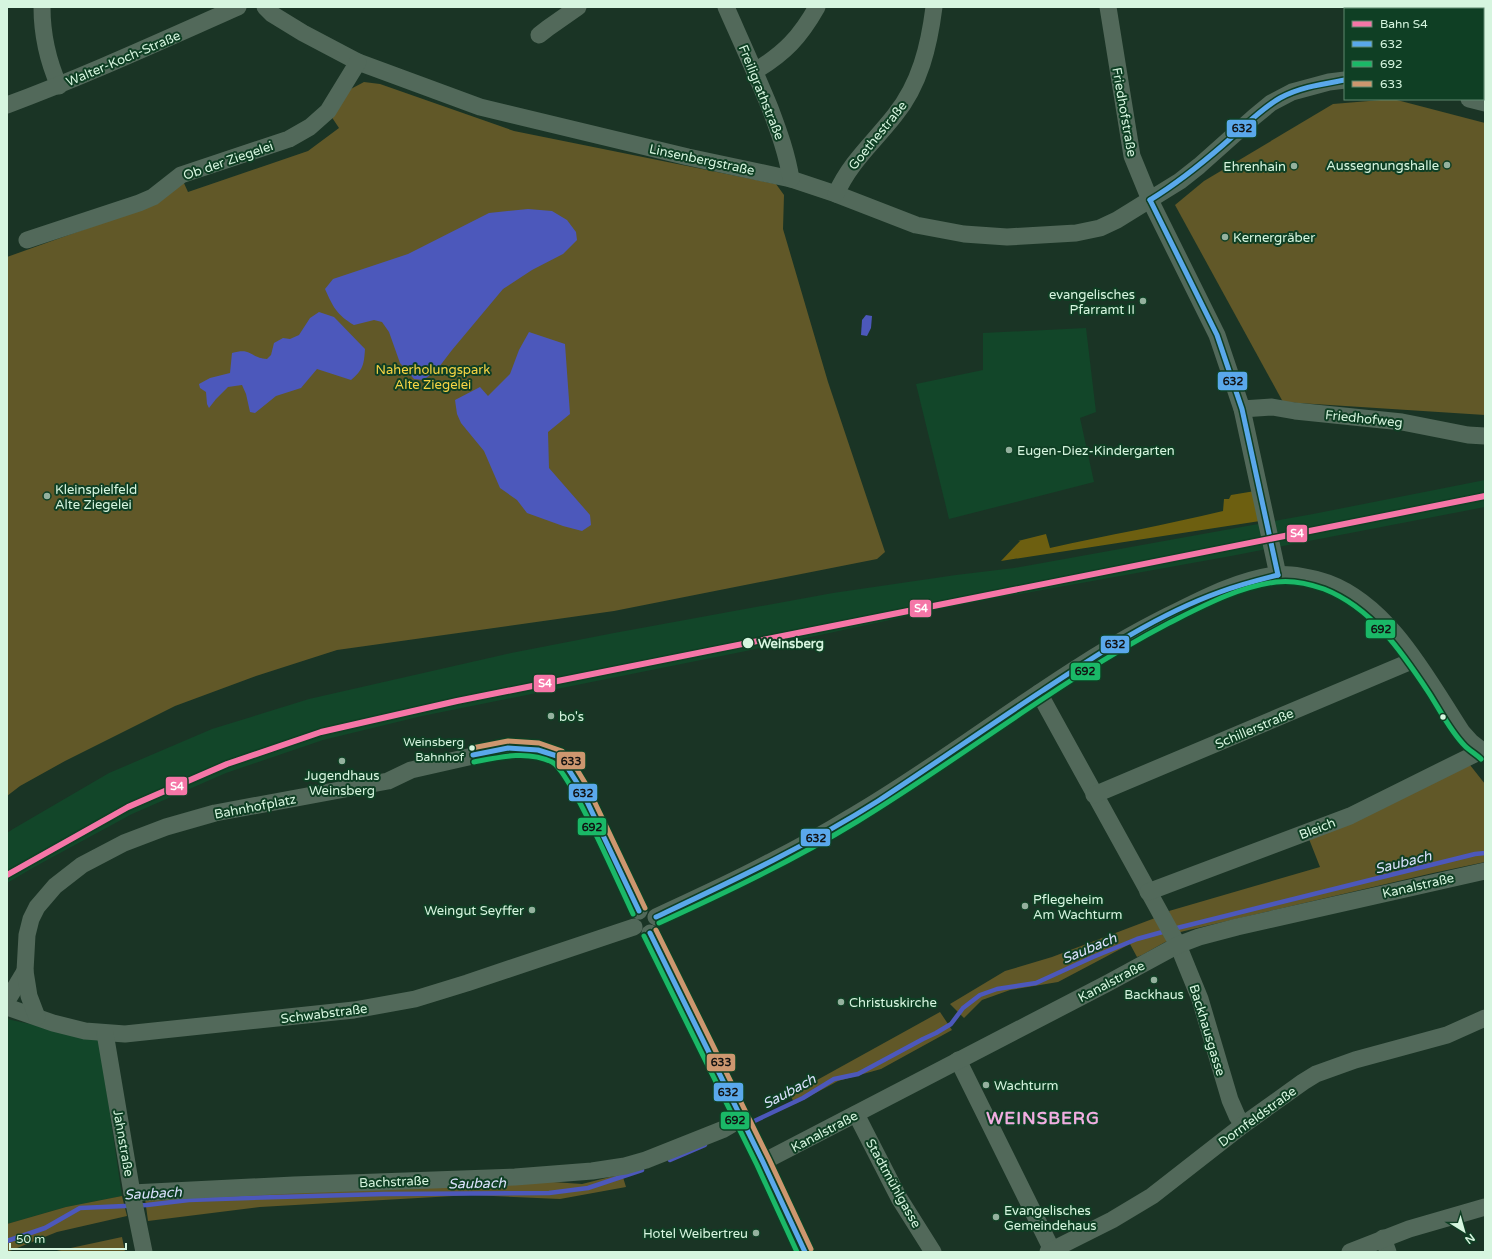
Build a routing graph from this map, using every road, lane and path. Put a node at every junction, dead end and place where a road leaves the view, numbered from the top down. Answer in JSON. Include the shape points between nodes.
{"nodes":[{"id":1,"x":42,"y":7,"type":"edge"},
{"id":2,"x":238,"y":7,"type":"edge"},
{"id":3,"x":265,"y":7,"type":"edge"},
{"id":4,"x":578,"y":7,"type":"edge"},
{"id":5,"x":726,"y":7,"type":"edge"},
{"id":6,"x":817,"y":7,"type":"edge"},
{"id":7,"x":934,"y":7,"type":"edge"},
{"id":8,"x":1108,"y":7,"type":"edge"},
{"id":9,"x":539,"y":35,"type":"dead end"},
{"id":10,"x":358,"y":62,"type":"junction"},
{"id":11,"x":755,"y":71,"type":"junction"},
{"id":12,"x":1344,"y":80,"type":"edge"},
{"id":13,"x":59,"y":86,"type":"junction"},
{"id":14,"x":1473,"y":100,"type":"edge"},
{"id":15,"x":1485,"y":103,"type":"edge"},
{"id":16,"x":7,"y":105,"type":"edge"},
{"id":17,"x":791,"y":179,"type":"junction"},
{"id":18,"x":836,"y":194,"type":"junction"},
{"id":19,"x":1150,"y":200,"type":"junction"},
{"id":20,"x":27,"y":240,"type":"dead end"},
{"id":21,"x":1242,"y":409,"type":"junction"},
{"id":22,"x":1485,"y":436,"type":"edge"},
{"id":23,"x":1278,"y":575,"type":"junction"},
{"id":24,"x":1414,"y":660,"type":"junction"},
{"id":25,"x":1039,"y":693,"type":"junction"},
{"id":26,"x":1482,"y":751,"type":"edge"},
{"id":27,"x":1094,"y":795,"type":"junction"},
{"id":28,"x":1485,"y":871,"type":"edge"},
{"id":29,"x":1148,"y":892,"type":"junction"},
{"id":30,"x":640,"y":910,"type":"junction"},
{"id":31,"x":656,"y":917,"type":"junction"},
{"id":32,"x":634,"y":927,"type":"junction"},
{"id":33,"x":650,"y":933,"type":"junction"},
{"id":34,"x":1175,"y":940,"type":"junction"},
{"id":35,"x":25,"y":971,"type":"junction"},
{"id":36,"x":7,"y":1001,"type":"edge"},
{"id":37,"x":7,"y":1007,"type":"edge"},
{"id":38,"x":37,"y":1017,"type":"junction"},
{"id":39,"x":1485,"y":1018,"type":"edge"},
{"id":40,"x":105,"y":1034,"type":"junction"},
{"id":41,"x":958,"y":1060,"type":"junction"},
{"id":42,"x":856,"y":1114,"type":"junction"},
{"id":43,"x":742,"y":1121,"type":"junction"},
{"id":44,"x":1243,"y":1125,"type":"junction"},
{"id":45,"x":763,"y":1162,"type":"junction"},
{"id":46,"x":134,"y":1202,"type":"junction"},
{"id":47,"x":1485,"y":1207,"type":"edge"},
{"id":48,"x":1386,"y":1245,"type":"edge"},
{"id":49,"x":1050,"y":1251,"type":"edge"},
{"id":50,"x":144,"y":1252,"type":"edge"},
{"id":51,"x":805,"y":1252,"type":"edge"},
{"id":52,"x":933,"y":1252,"type":"edge"},
{"id":53,"x":1350,"y":1252,"type":"edge"}],
"edges":[{"from":1,"to":13,"type":"street","via":[[48,59]]},
{"from":2,"to":13,"type":"street","name":"Walter-Koch-Straße"},
{"from":3,"to":10,"type":"street","name":"Linsenbergstraße","via":[[303,33]]},
{"from":4,"to":9,"type":"street"},
{"from":5,"to":11,"type":"street","name":"Freiligrathstraße"},
{"from":6,"to":11,"type":"street","via":[[791,44],[774,60]]},
{"from":7,"to":18,"type":"street","name":"Goethestraße","via":[[923,64],[911,91],[895,115],[854,162]]},
{"from":8,"to":19,"type":"street","name":"Friedhofstraße","via":[[1132,156]]},
{"from":10,"to":17,"type":"street","name":"Linsenbergstraße","via":[[480,107]]},
{"from":10,"to":20,"type":"street","name":"Ob der Ziegelei","via":[[328,111],[310,127],[289,139],[181,175],[153,197],[139,203]]},
{"from":11,"to":17,"type":"street","name":"Freiligrathstraße","via":[[781,138]]},
{"from":12,"to":19,"type":"street","name":"Linsenbergstraße","via":[[1292,92],[1271,103],[1199,166]]},
{"from":13,"to":16,"type":"street","name":"Walter-Koch-Straße"},
{"from":14,"to":15,"type":"street"},
{"from":17,"to":18,"type":"street","name":"Linsenbergstraße"},
{"from":18,"to":19,"type":"street","name":"Linsenbergstraße","via":[[916,225],[964,234],[1007,237],[1076,233],[1100,228]]},
{"from":19,"to":21,"type":"street","name":"Friedhofstraße","via":[[1217,335]]},
{"from":21,"to":22,"type":"street","name":"Friedhofweg","via":[[1272,407],[1402,422]]},
{"from":21,"to":23,"type":"street","name":"Friedhofstraße"},
{"from":23,"to":24,"type":"street","via":[[1327,583],[1353,595],[1385,622]]},
{"from":23,"to":25,"type":"street","via":[[1225,589],[1166,617],[1099,654]]},
{"from":24,"to":26,"type":"street","via":[[1462,732]]},
{"from":24,"to":27,"type":"street","name":"Schillerstraße"},
{"from":25,"to":27,"type":"street"},
{"from":25,"to":31,"type":"street","via":[[853,816],[770,863]]},
{"from":26,"to":29,"type":"street","name":"Bleich","via":[[1350,816]]},
{"from":27,"to":29,"type":"street"},
{"from":28,"to":34,"type":"street","name":"Kanalstraße","via":[[1199,937]]},
{"from":29,"to":34,"type":"street"},
{"from":30,"to":31,"type":"street","via":[[646,909]]},
{"from":30,"to":32,"type":"street","via":[[632,921]]},
{"from":30,"to":35,"type":"street","name":"Bahnhofplatz","via":[[582,789],[567,767],[557,756],[538,750],[508,748],[411,770],[388,781],[215,813],[166,827],[124,843],[82,865],[55,886],[37,907],[27,935]]},
{"from":31,"to":33,"type":"street","via":[[658,923]]},
{"from":32,"to":33,"type":"street","via":[[638,932]]},
{"from":32,"to":40,"type":"street","name":"Schwabstraße","via":[[467,983],[391,1004],[305,1016]]},
{"from":33,"to":43,"type":"street"},
{"from":34,"to":41,"type":"street","name":"Kanalstraße","via":[[1108,982]]},
{"from":34,"to":44,"type":"street","name":"Backhausgasse","via":[[1200,999],[1230,1100]]},
{"from":35,"to":36,"type":"street","name":"Bahnhofplatz"},
{"from":35,"to":38,"type":"street","name":"Bahnhofplatz","via":[[29,996]]},
{"from":37,"to":38,"type":"street","name":"Schwabstraße"},
{"from":38,"to":40,"type":"street","name":"Schwabstraße"},
{"from":39,"to":44,"type":"street","name":"Dornfeldstraße","via":[[1447,1035],[1355,1060],[1316,1074]]},
{"from":40,"to":46,"type":"street","name":"Jahnstraße"},
{"from":41,"to":42,"type":"street","name":"Kanalstraße"},
{"from":41,"to":49,"type":"street"},
{"from":42,"to":45,"type":"street","name":"Kanalstraße"},
{"from":42,"to":52,"type":"street","name":"Stadtmühlgasse","via":[[899,1198]]},
{"from":43,"to":45,"type":"street"},
{"from":43,"to":46,"type":"street","name":"Bachstraße","via":[[646,1160],[625,1166],[574,1173],[287,1185]]},
{"from":44,"to":49,"type":"street","name":"Dornfeldstraße","via":[[1152,1196],[1112,1220]]},
{"from":45,"to":51,"type":"street"},
{"from":46,"to":50,"type":"street","name":"Jahnstraße"},
{"from":47,"to":48,"type":"street","via":[[1409,1228]]},
{"from":48,"to":53,"type":"street"}]}
